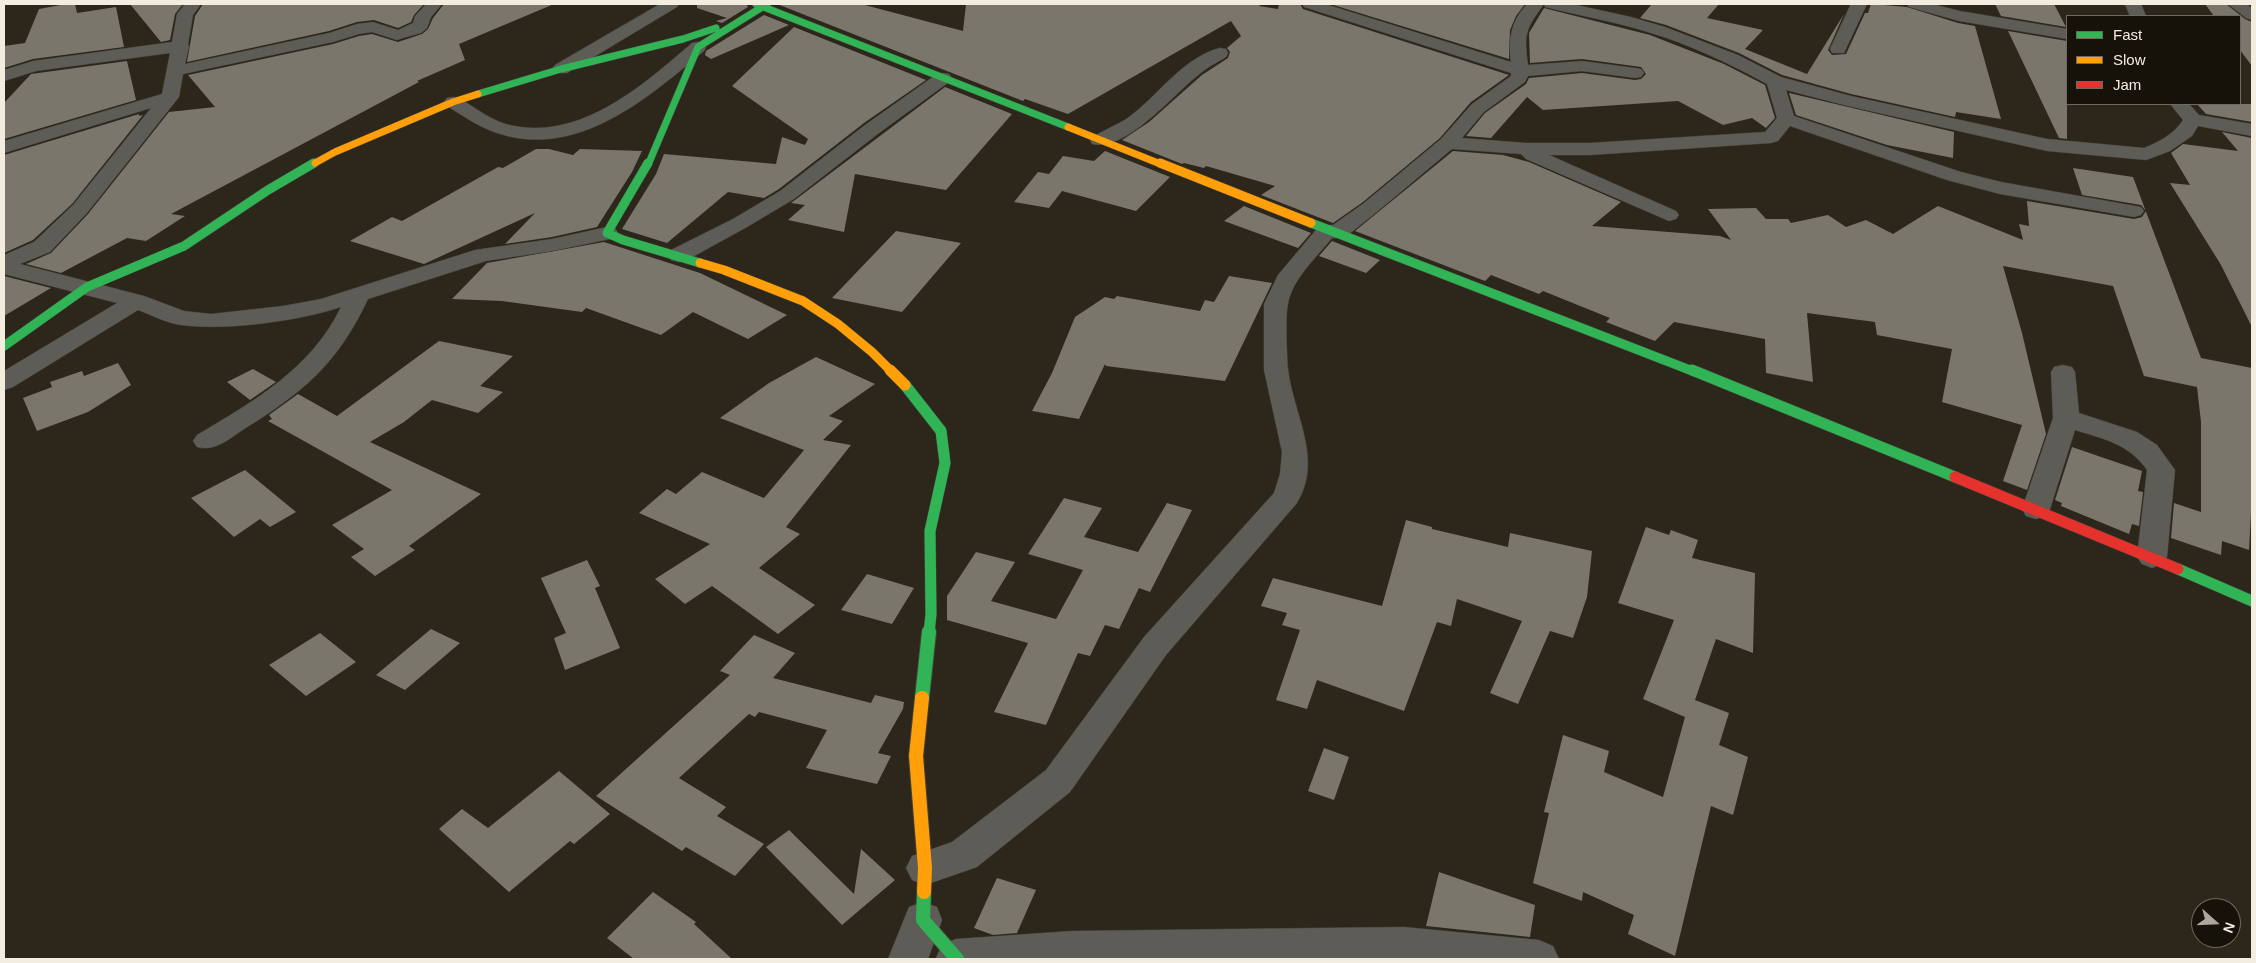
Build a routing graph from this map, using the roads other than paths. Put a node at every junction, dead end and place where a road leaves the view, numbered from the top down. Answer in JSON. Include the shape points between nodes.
{"nodes":[{"id":1,"x":193,"y":4,"type":"edge"},
{"id":2,"x":434,"y":4,"type":"edge"},
{"id":3,"x":672,"y":4,"type":"edge"},
{"id":4,"x":762,"y":4,"type":"edge"},
{"id":5,"x":1310,"y":4,"type":"edge"},
{"id":6,"x":1536,"y":4,"type":"edge"},
{"id":7,"x":1551,"y":4,"type":"edge"},
{"id":8,"x":1859,"y":4,"type":"edge"},
{"id":9,"x":1915,"y":4,"type":"edge"},
{"id":10,"x":2236,"y":4,"type":"edge"},
{"id":11,"x":1962,"y":10,"type":"edge"},
{"id":12,"x":2252,"y":15,"type":"edge"},
{"id":13,"x":739,"y":20,"type":"junction"},
{"id":14,"x":2066,"y":34,"type":"edge"},
{"id":15,"x":181,"y":46,"type":"junction"},
{"id":16,"x":698,"y":47,"type":"junction"},
{"id":17,"x":1838,"y":49,"type":"dead end"},
{"id":18,"x":1220,"y":52,"type":"dead end"},
{"id":19,"x":560,"y":69,"type":"junction"},
{"id":20,"x":175,"y":71,"type":"junction"},
{"id":21,"x":1521,"y":71,"type":"junction"},
{"id":22,"x":1635,"y":73,"type":"dead end"},
{"id":23,"x":4,"y":76,"type":"edge"},
{"id":24,"x":943,"y":78,"type":"junction"},
{"id":25,"x":1776,"y":81,"type":"junction"},
{"id":26,"x":170,"y":97,"type":"junction"},
{"id":27,"x":453,"y":102,"type":"junction"},
{"id":28,"x":2180,"y":105,"type":"edge"},
{"id":29,"x":1786,"y":119,"type":"junction"},
{"id":30,"x":2193,"y":120,"type":"junction"},
{"id":31,"x":2252,"y":130,"type":"edge"},
{"id":32,"x":1099,"y":140,"type":"junction"},
{"id":33,"x":1448,"y":143,"type":"junction"},
{"id":34,"x":4,"y":147,"type":"edge"},
{"id":35,"x":1526,"y":149,"type":"junction"},
{"id":36,"x":2134,"y":211,"type":"dead end"},
{"id":37,"x":1669,"y":215,"type":"dead end"},
{"id":38,"x":608,"y":232,"type":"junction"},
{"id":39,"x":1332,"y":232,"type":"junction"},
{"id":40,"x":679,"y":255,"type":"junction"},
{"id":41,"x":4,"y":263,"type":"edge"},
{"id":42,"x":4,"y":267,"type":"edge"},
{"id":43,"x":87,"y":287,"type":"junction"},
{"id":44,"x":358,"y":296,"type":"junction"},
{"id":45,"x":136,"y":301,"type":"junction"},
{"id":46,"x":4,"y":346,"type":"edge"},
{"id":47,"x":2063,"y":372,"type":"dead end"},
{"id":48,"x":4,"y":382,"type":"edge"},
{"id":49,"x":2066,"y":418,"type":"junction"},
{"id":50,"x":206,"y":441,"type":"dead end"},
{"id":51,"x":2036,"y":509,"type":"junction"},
{"id":52,"x":2152,"y":557,"type":"junction"},
{"id":53,"x":2252,"y":601,"type":"edge"},
{"id":54,"x":925,"y":868,"type":"junction"},
{"id":55,"x":923,"y":920,"type":"junction"},
{"id":56,"x":908,"y":959,"type":"edge"},
{"id":57,"x":957,"y":959,"type":"edge"},
{"id":58,"x":1538,"y":959,"type":"edge"}],
"edges":[{"from":1,"to":15,"type":"street","via":[[185,14]]},
{"from":2,"to":20,"type":"street","via":[[423,16],[421,25],[397,35],[373,27],[357,29]]},
{"from":3,"to":19,"type":"street"},
{"from":4,"to":13,"type":"street"},
{"from":4,"to":24,"type":"street"},
{"from":5,"to":21,"type":"street"},
{"from":6,"to":21,"type":"street","via":[[1520,24],[1517,45]]},
{"from":7,"to":25,"type":"street","via":[[1658,30],[1732,59]]},
{"from":8,"to":17,"type":"street"},
{"from":9,"to":11,"type":"street"},
{"from":10,"to":12,"type":"street"},
{"from":11,"to":14,"type":"street"},
{"from":13,"to":16,"type":"street"},
{"from":13,"to":19,"type":"street","via":[[684,39]]},
{"from":15,"to":20,"type":"street"},
{"from":15,"to":23,"type":"street","via":[[33,66]]},
{"from":16,"to":27,"type":"street","via":[[654,85],[605,117],[562,131],[539,134],[513,132],[490,124]]},
{"from":16,"to":38,"type":"street","via":[[644,173]]},
{"from":18,"to":32,"type":"street","via":[[1189,73],[1138,120],[1111,137]]},
{"from":19,"to":27,"type":"street"},
{"from":20,"to":26,"type":"street"},
{"from":21,"to":22,"type":"street","via":[[1582,66]]},
{"from":21,"to":33,"type":"street","via":[[1519,78],[1478,108]]},
{"from":24,"to":32,"type":"street"},
{"from":24,"to":40,"type":"street","via":[[787,195]]},
{"from":25,"to":29,"type":"street"},
{"from":25,"to":30,"type":"street","via":[[1982,131],[2048,144],[2124,153],[2146,154],[2163,147],[2185,132]]},
{"from":26,"to":34,"type":"street"},
{"from":26,"to":41,"type":"street","via":[[80,209],[42,247]]},
{"from":27,"to":43,"type":"street","via":[[335,152],[268,190],[184,246]]},
{"from":28,"to":30,"type":"street"},
{"from":29,"to":35,"type":"street","via":[[1771,137],[1590,149]]},
{"from":29,"to":36,"type":"street","via":[[1954,176],[2000,188]]},
{"from":30,"to":31,"type":"street"},
{"from":32,"to":39,"type":"street"},
{"from":33,"to":35,"type":"street"},
{"from":33,"to":39,"type":"street","via":[[1371,207]]},
{"from":35,"to":37,"type":"street","via":[[1533,156]]},
{"from":38,"to":40,"type":"street","via":[[623,240]]},
{"from":38,"to":44,"type":"street","via":[[552,245],[483,255]]},
{"from":39,"to":51,"type":"street","via":[[1740,389]]},
{"from":39,"to":54,"type":"street","via":[[1286,280],[1276,304],[1276,370],[1295,452],[1294,474],[1287,496],[1155,646],[1058,781],[964,855]]},
{"from":40,"to":54,"type":"street","via":[[803,302],[838,324],[914,393],[942,431],[945,463],[930,531],[931,614],[916,756]]},
{"from":42,"to":43,"type":"street"},
{"from":43,"to":45,"type":"street"},
{"from":43,"to":46,"type":"street"},
{"from":44,"to":45,"type":"street","via":[[283,313],[212,321],[180,318]]},
{"from":44,"to":50,"type":"street","via":[[347,323],[319,362],[288,391]]},
{"from":45,"to":48,"type":"street"},
{"from":47,"to":49,"type":"street"},
{"from":49,"to":51,"type":"street"},
{"from":49,"to":52,"type":"street","via":[[2128,438],[2148,451],[2161,470]]},
{"from":51,"to":52,"type":"street"},
{"from":52,"to":53,"type":"street"},
{"from":54,"to":55,"type":"street"},
{"from":55,"to":56,"type":"street"},
{"from":55,"to":57,"type":"street"},
{"from":57,"to":58,"type":"street","via":[[1072,950],[1404,946]]}]}
